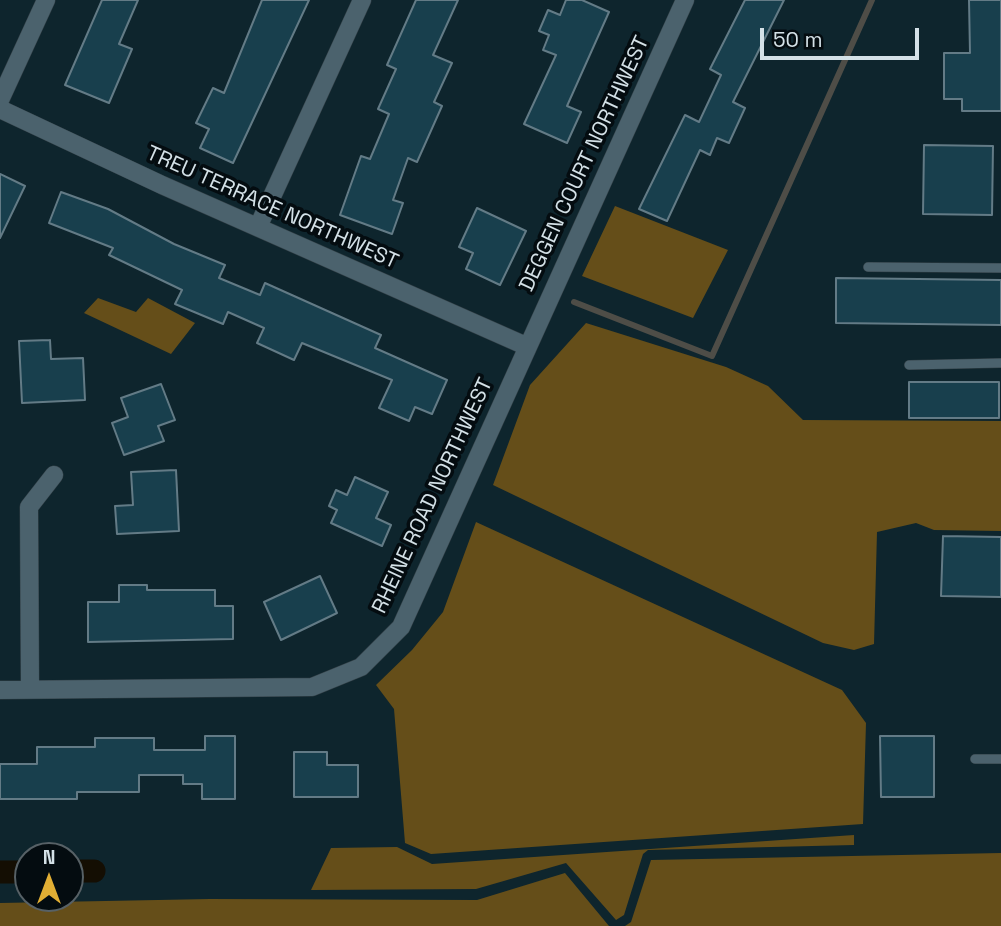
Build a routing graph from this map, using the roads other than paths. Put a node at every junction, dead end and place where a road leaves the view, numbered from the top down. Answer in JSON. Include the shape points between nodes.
{"nodes":[{"id":1,"x":46,"y":0,"type":"edge"},
{"id":2,"x":362,"y":0,"type":"edge"},
{"id":3,"x":685,"y":0,"type":"edge"},
{"id":4,"x":0,"y":100,"type":"edge"},
{"id":5,"x":0,"y":109,"type":"edge"},
{"id":6,"x":258,"y":227,"type":"junction"},
{"id":7,"x":868,"y":267,"type":"dead end"},
{"id":8,"x":1001,"y":268,"type":"edge"},
{"id":9,"x":526,"y":346,"type":"junction"},
{"id":10,"x":1001,"y":363,"type":"edge"},
{"id":11,"x":909,"y":365,"type":"dead end"},
{"id":12,"x":54,"y":475,"type":"dead end"},
{"id":13,"x":30,"y":689,"type":"junction"},
{"id":14,"x":0,"y":690,"type":"edge"},
{"id":15,"x":975,"y":759,"type":"dead end"},
{"id":16,"x":1001,"y":759,"type":"edge"}],
"edges":[{"from":1,"to":4,"type":"street"},
{"from":2,"to":6,"type":"street"},
{"from":3,"to":9,"type":"street","name":"DEGGEN COURT NORTHWEST"},
{"from":5,"to":6,"type":"street","name":"TREU TERRACE NORTHWEST"},
{"from":6,"to":9,"type":"street","name":"TREU TERRACE NORTHWEST"},
{"from":7,"to":8,"type":"lane"},
{"from":9,"to":13,"type":"street","name":"RHEINE ROAD NORTHWEST","via":[[401,627],[361,667],[312,687]]},
{"from":10,"to":11,"type":"lane"},
{"from":12,"to":13,"type":"street","via":[[29,507]]},
{"from":13,"to":14,"type":"street","name":"RHEINE ROAD NORTHWEST"},
{"from":15,"to":16,"type":"lane"}]}
